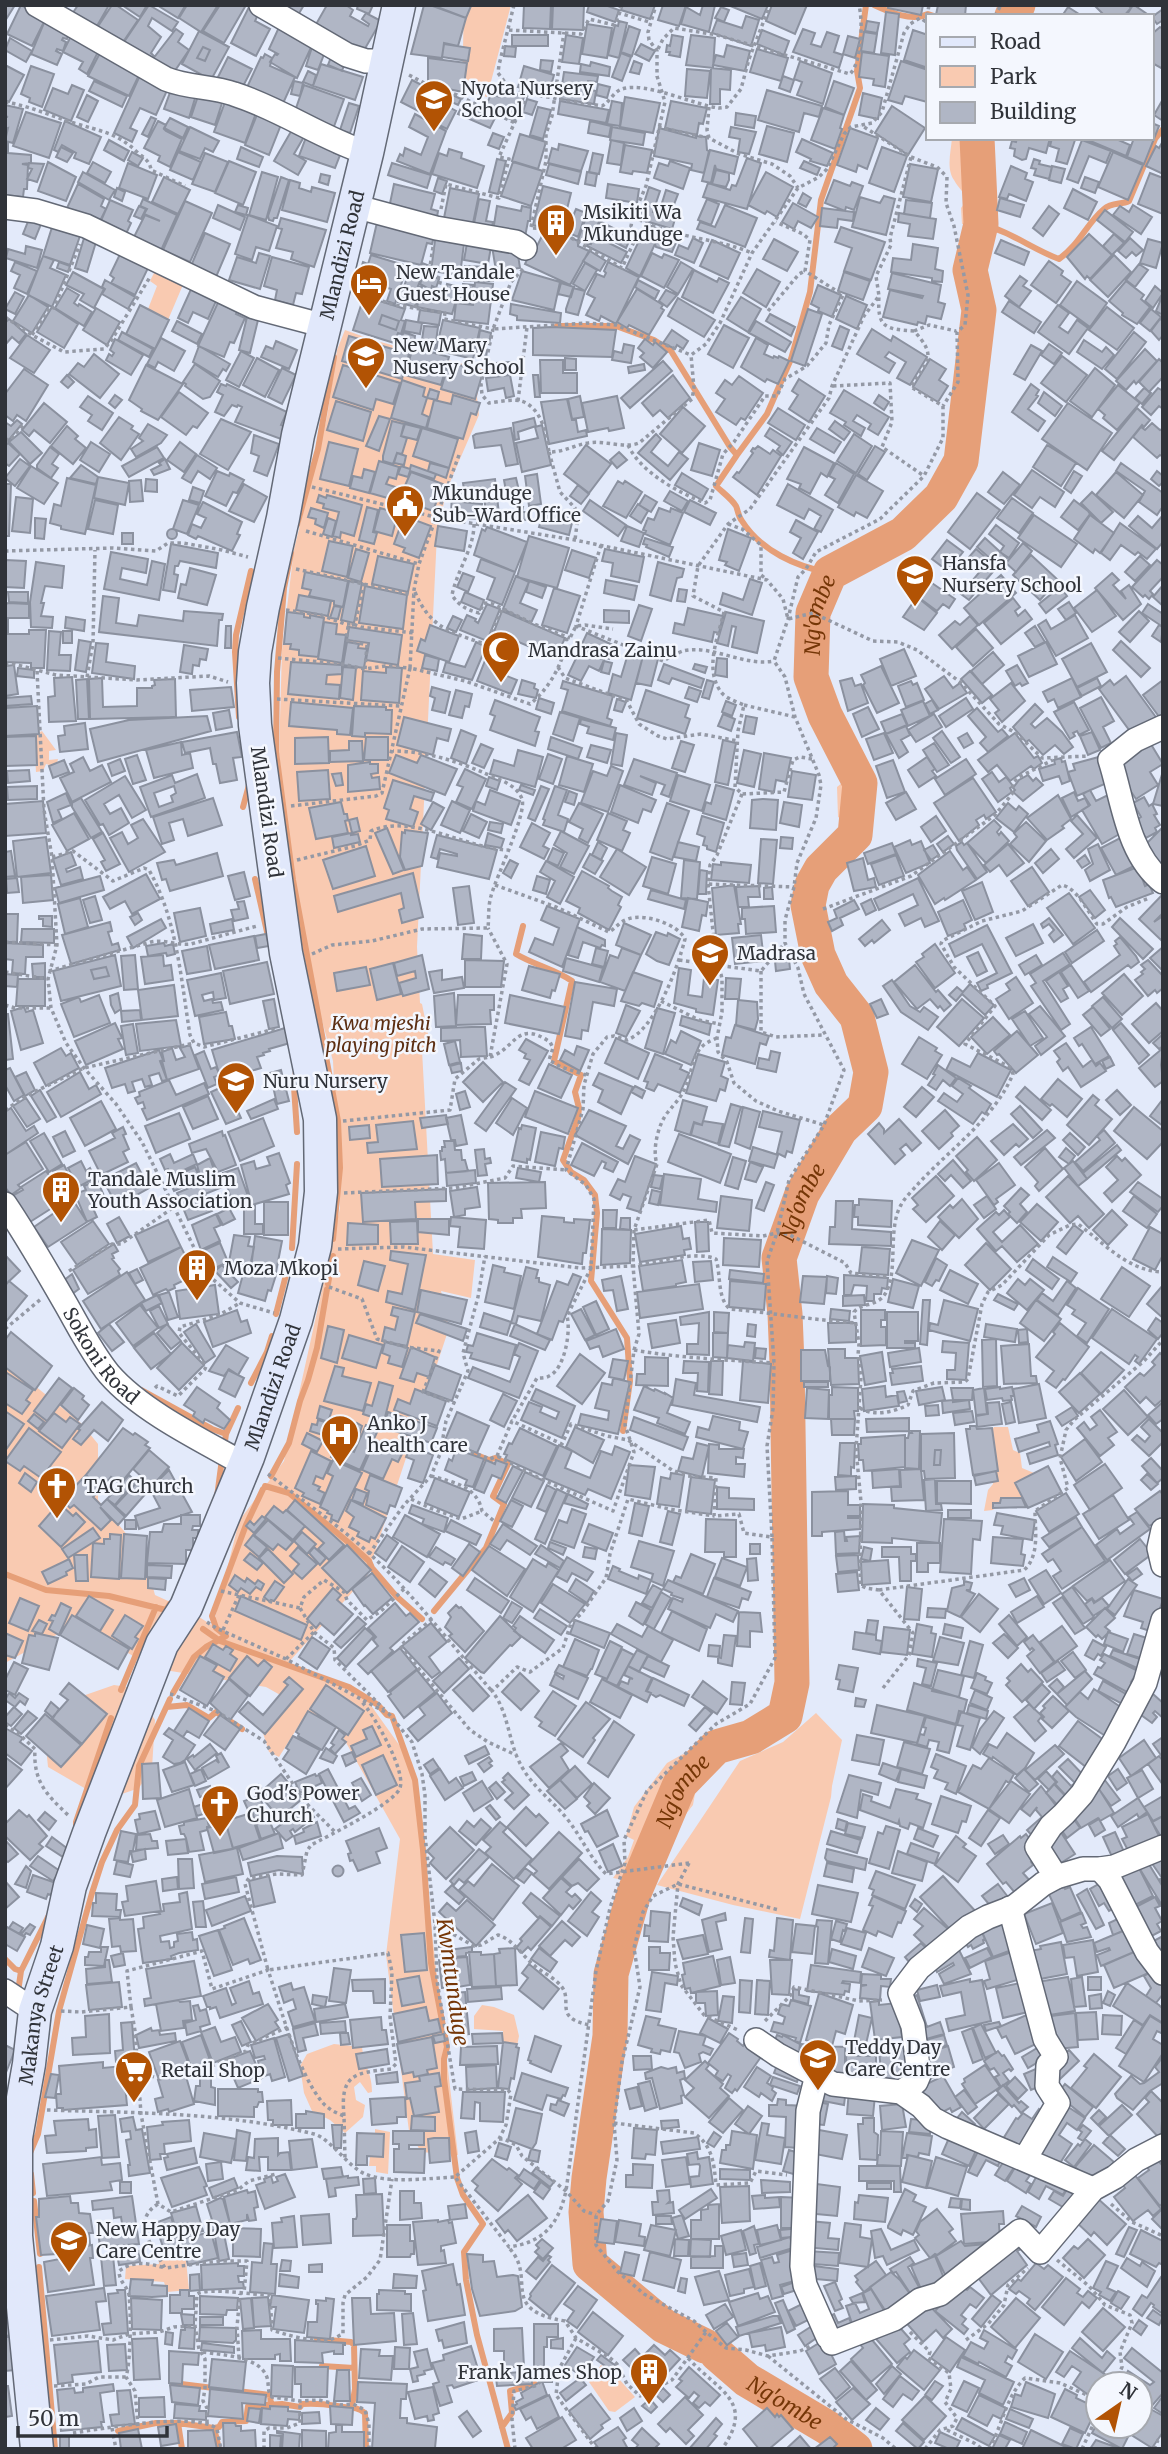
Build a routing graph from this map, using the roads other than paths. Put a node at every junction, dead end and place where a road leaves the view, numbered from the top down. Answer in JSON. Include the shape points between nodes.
{"nodes":[{"id":1,"x":37,"y":5,"type":"edge"},
{"id":2,"x":261,"y":5,"type":"edge"},
{"id":3,"x":399,"y":5,"type":"edge"},
{"id":4,"x":386,"y":61,"type":"junction"},
{"id":5,"x":367,"y":153,"type":"junction"},
{"id":6,"x":354,"y":206,"type":"junction"},
{"id":7,"x":5,"y":207,"type":"edge"},
{"id":8,"x":528,"y":238,"type":"road end"},
{"id":9,"x":325,"y":326,"type":"junction"},
{"id":10,"x":1163,"y":727,"type":"edge"},
{"id":11,"x":1160,"y":879,"type":"edge"},
{"id":12,"x":5,"y":1204,"type":"edge"},
{"id":13,"x":246,"y":1460,"type":"junction"},
{"id":14,"x":1163,"y":1530,"type":"edge"},
{"id":15,"x":1163,"y":1565,"type":"edge"},
{"id":16,"x":190,"y":1596,"type":"joint"},
{"id":17,"x":1163,"y":1620,"type":"edge"},
{"id":18,"x":1163,"y":1847,"type":"edge"},
{"id":19,"x":1100,"y":1869,"type":"junction"},
{"id":20,"x":1056,"y":1877,"type":"junction"},
{"id":21,"x":1010,"y":1908,"type":"junction"},
{"id":22,"x":1163,"y":1973,"type":"edge"},
{"id":23,"x":5,"y":1991,"type":"edge"},
{"id":24,"x":35,"y":2011,"type":"junction"},
{"id":25,"x":756,"y":2040,"type":"road end"},
{"id":26,"x":817,"y":2076,"type":"junction"},
{"id":27,"x":901,"y":2092,"type":"junction"},
{"id":28,"x":14,"y":2129,"type":"edge"},
{"id":29,"x":1163,"y":2146,"type":"edge"},
{"id":30,"x":1024,"y":2159,"type":"junction"},
{"id":31,"x":1093,"y":2189,"type":"junction"},
{"id":32,"x":37,"y":2449,"type":"edge"}],
"edges":[{"from":1,"to":5,"type":"street","via":[[166,79],[233,93]]},
{"from":2,"to":4,"type":"street","via":[[347,55]]},
{"from":3,"to":4,"type":"street","name":"Mlandizi Road"},
{"from":4,"to":5,"type":"street","name":"Mlandizi Road"},
{"from":5,"to":6,"type":"street","name":"Mlandizi Road"},
{"from":6,"to":8,"type":"street","via":[[438,228],[516,242]]},
{"from":6,"to":9,"type":"street","name":"Mlandizi Road"},
{"from":7,"to":9,"type":"street","via":[[86,226],[254,307]]},
{"from":9,"to":13,"type":"street","name":"Mlandizi Road","via":[[263,607],[254,677],[286,953],[320,1119],[321,1192],[315,1246],[296,1320]]},
{"from":10,"to":11,"type":"street","via":[[1135,740],[1111,760],[1142,858]]},
{"from":12,"to":13,"type":"street","name":"Sokoni Road","via":[[110,1375],[180,1428]]},
{"from":13,"to":16,"type":"street","name":"Mlandizi Road"},
{"from":14,"to":15,"type":"street","via":[[1159,1548]]},
{"from":16,"to":24,"type":"street","name":"Makanya Street","via":[[162,1643],[89,1833]]},
{"from":17,"to":20,"type":"street","via":[[1145,1683],[1114,1742],[1082,1794],[1037,1847]]},
{"from":18,"to":19,"type":"street"},
{"from":19,"to":20,"type":"street"},
{"from":19,"to":22,"type":"street"},
{"from":20,"to":21,"type":"street"},
{"from":21,"to":27,"type":"street","via":[[976,1922],[919,1968],[900,1993],[913,2026],[919,2067],[916,2082]]},
{"from":21,"to":30,"type":"street","via":[[1045,2039],[1056,2057],[1048,2065],[1047,2085],[1058,2104]]},
{"from":23,"to":24,"type":"street"},
{"from":24,"to":28,"type":"street","name":"Makanya Street"},
{"from":25,"to":26,"type":"street"},
{"from":26,"to":27,"type":"street","via":[[833,2084]]},
{"from":26,"to":31,"type":"street","via":[[808,2111],[803,2277],[830,2340],[894,2319],[920,2300],[940,2294],[1020,2231],[1036,2258]]},
{"from":27,"to":30,"type":"street","via":[[933,2119]]},
{"from":28,"to":32,"type":"street","name":"Makanya Street","via":[[16,2236]]},
{"from":29,"to":31,"type":"street"},
{"from":30,"to":31,"type":"street"}]}
